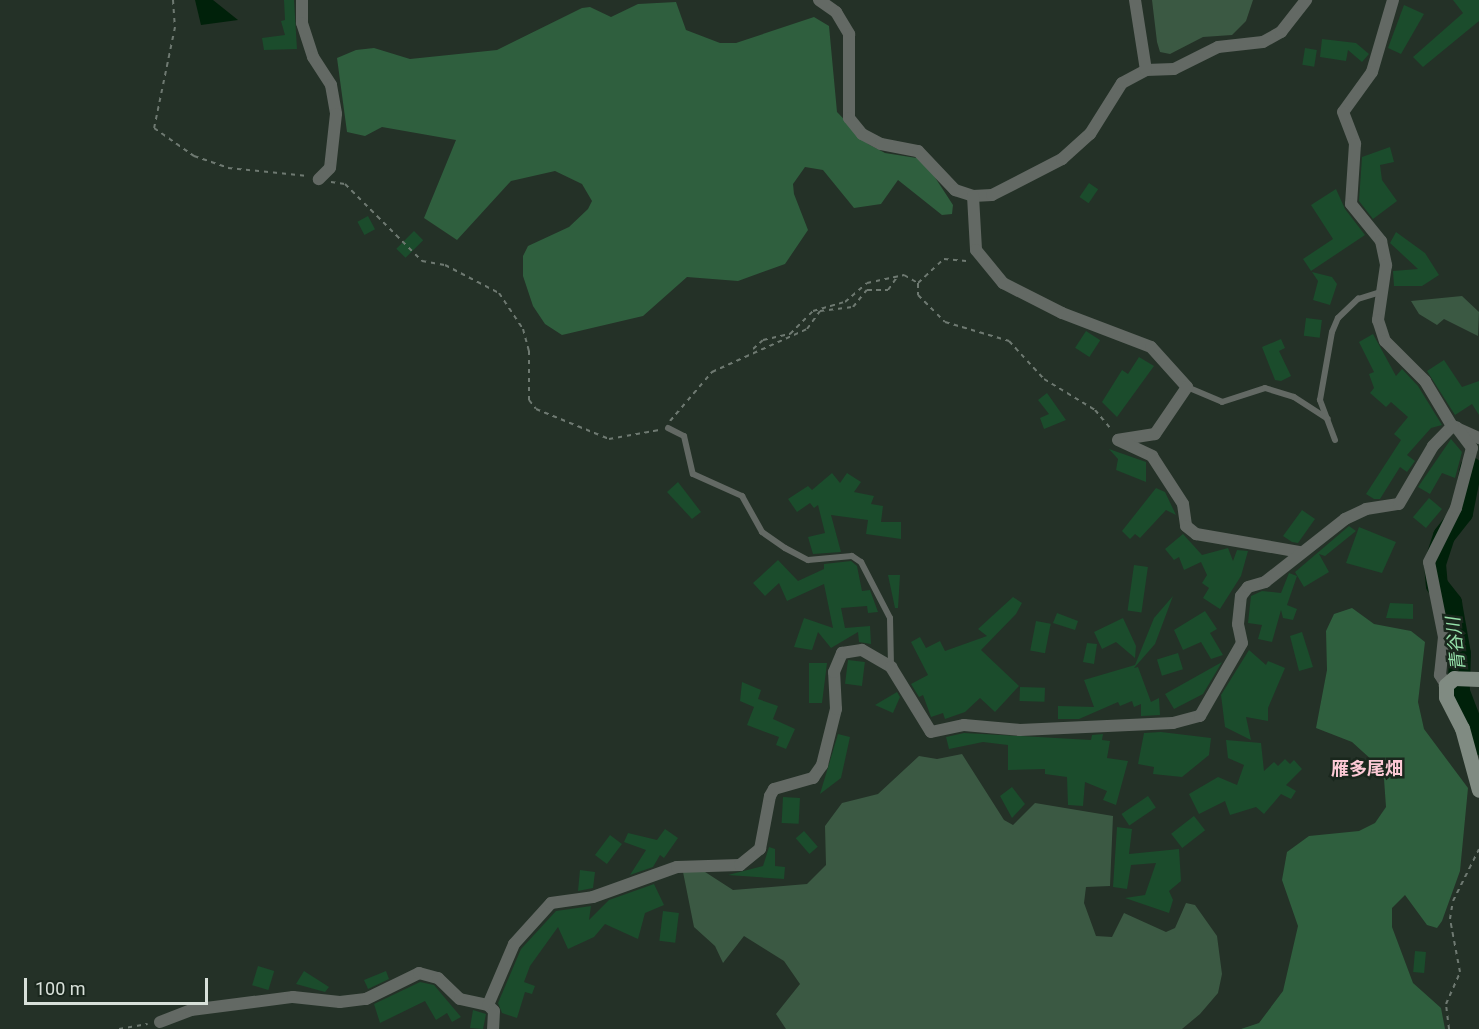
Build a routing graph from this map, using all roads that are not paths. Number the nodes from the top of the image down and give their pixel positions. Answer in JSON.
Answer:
{"nodes":[{"id":1,"x":302,"y":0,"type":"edge"},
{"id":2,"x":819,"y":0,"type":"edge"},
{"id":3,"x":1135,"y":0,"type":"edge"},
{"id":4,"x":1306,"y":0,"type":"edge"},
{"id":5,"x":1393,"y":0,"type":"edge"},
{"id":6,"x":1146,"y":70,"type":"junction"},
{"id":7,"x":319,"y":179,"type":"road end"},
{"id":8,"x":973,"y":196,"type":"junction"},
{"id":9,"x":1381,"y":292,"type":"junction"},
{"id":10,"x":1187,"y":387,"type":"junction"},
{"id":11,"x":1328,"y":419,"type":"junction"},
{"id":12,"x":1454,"y":427,"type":"junction"},
{"id":13,"x":668,"y":428,"type":"road end"},
{"id":14,"x":1479,"y":438,"type":"edge"},
{"id":15,"x":1335,"y":440,"type":"dead end"},
{"id":16,"x":1300,"y":552,"type":"junction"},
{"id":17,"x":891,"y":667,"type":"junction"},
{"id":18,"x":1462,"y":680,"type":"edge"},
{"id":19,"x":1479,"y":790,"type":"edge"},
{"id":20,"x":488,"y":1005,"type":"junction"},
{"id":21,"x":160,"y":1022,"type":"road end"},
{"id":22,"x":493,"y":1029,"type":"edge"}],
"edges":[{"from":1,"to":7,"type":"street"},
{"from":2,"to":8,"type":"street"},
{"from":3,"to":6,"type":"street"},
{"from":4,"to":6,"type":"street"},
{"from":5,"to":9,"type":"street"},
{"from":6,"to":8,"type":"street"},
{"from":8,"to":10,"type":"street"},
{"from":9,"to":11,"type":"lane"},
{"from":9,"to":12,"type":"street"},
{"from":10,"to":11,"type":"lane"},
{"from":10,"to":16,"type":"street"},
{"from":11,"to":15,"type":"lane"},
{"from":12,"to":14,"type":"street"},
{"from":12,"to":16,"type":"street"},
{"from":12,"to":18,"type":"street"},
{"from":13,"to":17,"type":"lane"},
{"from":16,"to":17,"type":"street"},
{"from":17,"to":20,"type":"street"},
{"from":18,"to":19,"type":"main road"},
{"from":20,"to":21,"type":"street"},
{"from":20,"to":22,"type":"street"}]}
